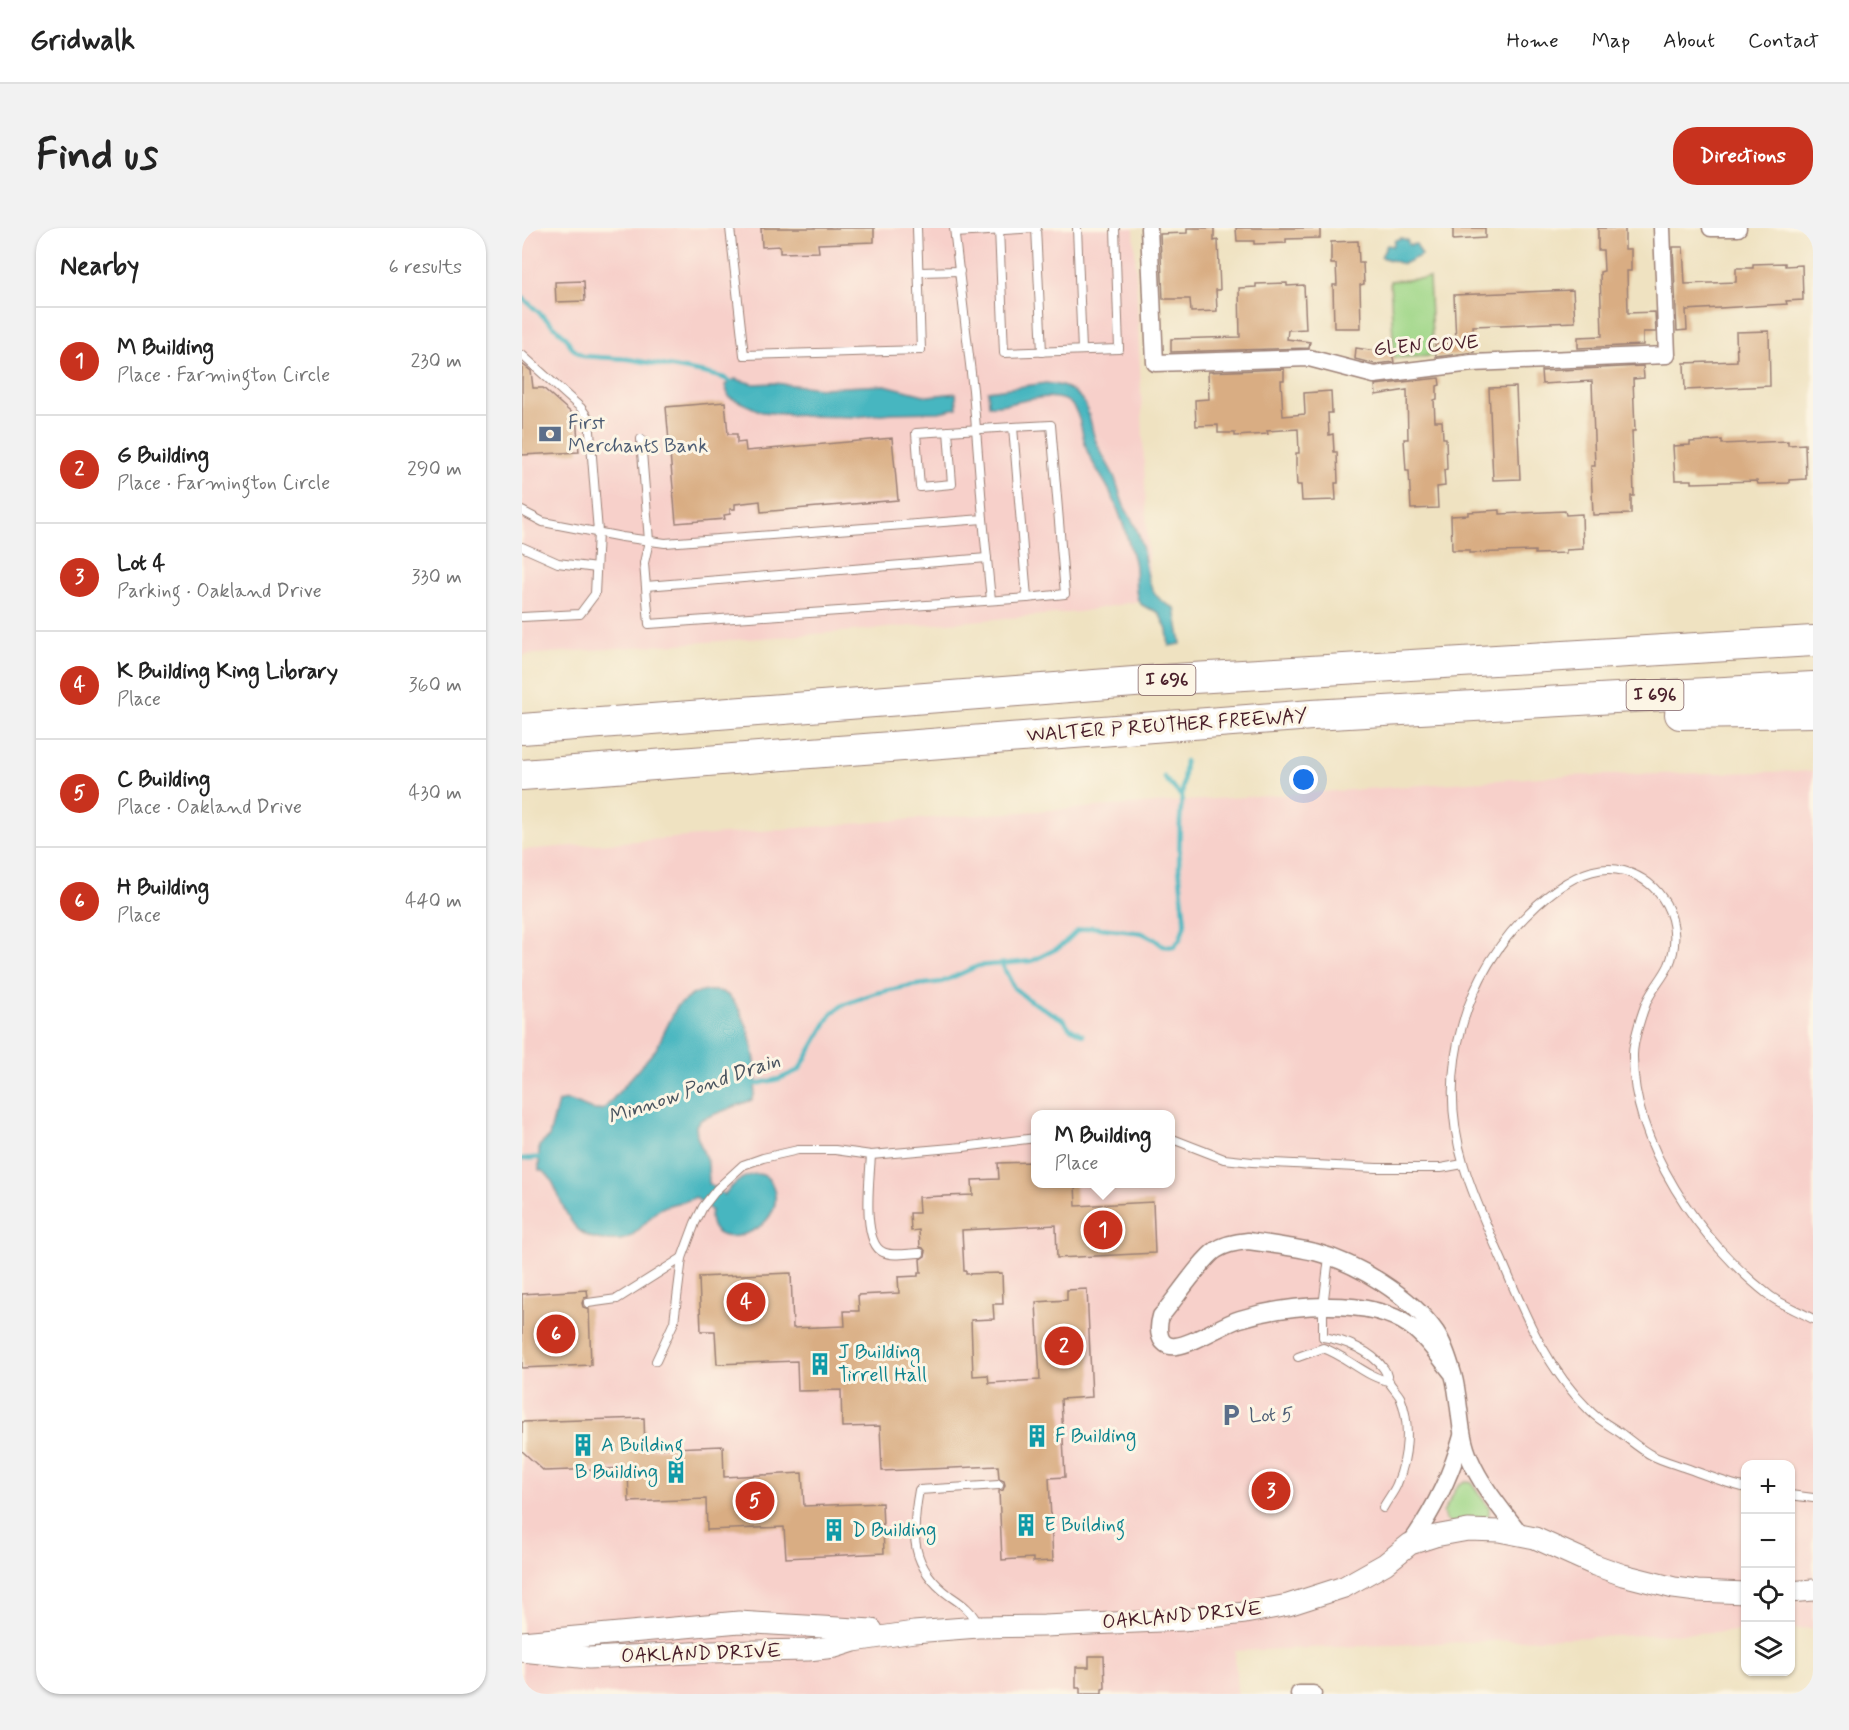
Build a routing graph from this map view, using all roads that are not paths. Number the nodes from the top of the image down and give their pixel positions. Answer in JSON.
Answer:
{"nodes":[{"id":1,"x":730,"y":228,"type":"edge"},
{"id":2,"x":917,"y":228,"type":"edge"},
{"id":3,"x":1036,"y":228,"type":"edge"},
{"id":4,"x":1077,"y":228,"type":"edge"},
{"id":5,"x":1115,"y":228,"type":"edge"},
{"id":6,"x":1149,"y":228,"type":"edge"},
{"id":7,"x":1662,"y":228,"type":"edge"},
{"id":8,"x":1711,"y":228,"type":"edge"},
{"id":9,"x":1738,"y":228,"type":"edge"},
{"id":10,"x":999,"y":229,"type":"edge"},
{"id":11,"x":955,"y":230,"type":"edge"},
{"id":12,"x":960,"y":271,"type":"junction"},
{"id":13,"x":919,"y":272,"type":"junction"},
{"id":14,"x":1083,"y":350,"type":"junction"},
{"id":15,"x":1042,"y":352,"type":"junction"},
{"id":16,"x":522,"y":355,"type":"edge"},
{"id":17,"x":1013,"y":427,"type":"junction"},
{"id":18,"x":976,"y":430,"type":"junction"},
{"id":19,"x":948,"y":431,"type":"junction"},
{"id":20,"x":641,"y":438,"type":"dead end"},
{"id":21,"x":522,"y":511,"type":"edge"},
{"id":22,"x":983,"y":519,"type":"junction"},
{"id":23,"x":598,"y":532,"type":"junction"},
{"id":24,"x":649,"y":541,"type":"junction"},
{"id":25,"x":522,"y":547,"type":"edge"},
{"id":26,"x":987,"y":558,"type":"junction"},
{"id":27,"x":596,"y":568,"type":"junction"},
{"id":28,"x":646,"y":586,"type":"junction"},
{"id":29,"x":1027,"y":598,"type":"junction"},
{"id":30,"x":991,"y":600,"type":"junction"},
{"id":31,"x":522,"y":617,"type":"edge"},
{"id":32,"x":1813,"y":623,"type":"edge"},
{"id":33,"x":1813,"y":641,"type":"edge"},
{"id":34,"x":1473,"y":660,"type":"junction"},
{"id":35,"x":1813,"y":687,"type":"edge"},
{"id":36,"x":1497,"y":704,"type":"junction"},
{"id":37,"x":1813,"y":712,"type":"edge"},
{"id":38,"x":522,"y":729,"type":"edge"},
{"id":39,"x":522,"y":775,"type":"edge"},
{"id":40,"x":1031,"y":1139,"type":"edge"},
{"id":41,"x":1175,"y":1140,"type":"edge"},
{"id":42,"x":871,"y":1155,"type":"junction"},
{"id":43,"x":1463,"y":1164,"type":"junction"},
{"id":44,"x":920,"y":1253,"type":"dead end"},
{"id":45,"x":1329,"y":1257,"type":"junction"},
{"id":46,"x":682,"y":1258,"type":"junction"},
{"id":47,"x":588,"y":1303,"type":"dead end"},
{"id":48,"x":1323,"y":1307,"type":"junction"},
{"id":49,"x":1813,"y":1319,"type":"edge"},
{"id":50,"x":1323,"y":1337,"type":"junction"},
{"id":51,"x":1323,"y":1348,"type":"junction"},
{"id":52,"x":1298,"y":1357,"type":"dead end"},
{"id":53,"x":656,"y":1361,"type":"dead end"},
{"id":54,"x":1453,"y":1374,"type":"junction"},
{"id":55,"x":1389,"y":1381,"type":"junction"},
{"id":56,"x":1463,"y":1433,"type":"junction"},
{"id":57,"x":999,"y":1485,"type":"dead end"},
{"id":58,"x":1741,"y":1487,"type":"edge"},
{"id":59,"x":1795,"y":1496,"type":"edge"},
{"id":60,"x":1813,"y":1498,"type":"edge"},
{"id":61,"x":1383,"y":1508,"type":"dead end"},
{"id":62,"x":1521,"y":1535,"type":"junction"},
{"id":63,"x":1410,"y":1544,"type":"junction"},
{"id":64,"x":1813,"y":1590,"type":"edge"},
{"id":65,"x":1795,"y":1592,"type":"edge"},
{"id":66,"x":1741,"y":1593,"type":"edge"},
{"id":67,"x":978,"y":1627,"type":"junction"},
{"id":68,"x":914,"y":1632,"type":"junction"},
{"id":69,"x":522,"y":1642,"type":"edge"},
{"id":70,"x":522,"y":1651,"type":"edge"},
{"id":71,"x":1299,"y":1694,"type":"edge"},
{"id":72,"x":1313,"y":1694,"type":"edge"}],
"edges":[{"from":1,"to":13,"type":"lane"},
{"from":2,"to":13,"type":"lane"},
{"from":3,"to":10,"type":"lane"},
{"from":3,"to":15,"type":"lane"},
{"from":4,"to":14,"type":"lane"},
{"from":5,"to":14,"type":"lane"},
{"from":6,"to":7,"type":"street","name":"GLEN COVE"},
{"from":8,"to":9,"type":"street"},
{"from":10,"to":11,"type":"lane"},
{"from":10,"to":15,"type":"lane"},
{"from":11,"to":12,"type":"lane"},
{"from":12,"to":13,"type":"lane"},
{"from":12,"to":18,"type":"lane"},
{"from":14,"to":15,"type":"lane"},
{"from":16,"to":23,"type":"lane"},
{"from":17,"to":18,"type":"lane"},
{"from":17,"to":29,"type":"lane"},
{"from":17,"to":29,"type":"lane"},
{"from":18,"to":19,"type":"lane"},
{"from":18,"to":22,"type":"lane"},
{"from":19,"to":19,"type":"lane"},
{"from":20,"to":24,"type":"lane"},
{"from":21,"to":23,"type":"lane"},
{"from":22,"to":24,"type":"lane"},
{"from":22,"to":26,"type":"lane"},
{"from":23,"to":24,"type":"lane"},
{"from":23,"to":27,"type":"lane"},
{"from":24,"to":28,"type":"lane"},
{"from":25,"to":27,"type":"lane"},
{"from":26,"to":28,"type":"lane"},
{"from":26,"to":30,"type":"lane"},
{"from":27,"to":31,"type":"lane"},
{"from":28,"to":30,"type":"lane"},
{"from":29,"to":30,"type":"lane"},
{"from":32,"to":34,"type":"highway"},
{"from":33,"to":34,"type":"highway","number":"I 696"},
{"from":34,"to":38,"type":"highway","number":"I 696"},
{"from":35,"to":36,"type":"highway","name":"WALTER P REUTHER FREEWAY","number":"I 696"},
{"from":36,"to":37,"type":"highway"},
{"from":36,"to":39,"type":"highway","name":"WALTER P REUTHER FREEWAY","number":"I 696"},
{"from":40,"to":42,"type":"lane"},
{"from":41,"to":43,"type":"lane"},
{"from":42,"to":44,"type":"lane"},
{"from":42,"to":46,"type":"lane"},
{"from":43,"to":49,"type":"lane"},
{"from":43,"to":58,"type":"lane"},
{"from":45,"to":48,"type":"lane"},
{"from":45,"to":48,"type":"street"},
{"from":45,"to":54,"type":"street"},
{"from":46,"to":47,"type":"lane"},
{"from":46,"to":53,"type":"lane"},
{"from":48,"to":50,"type":"lane"},
{"from":48,"to":54,"type":"street"},
{"from":50,"to":51,"type":"lane"},
{"from":50,"to":55,"type":"lane"},
{"from":51,"to":52,"type":"lane"},
{"from":51,"to":55,"type":"lane"},
{"from":54,"to":56,"type":"street"},
{"from":55,"to":61,"type":"lane"},
{"from":56,"to":62,"type":"street"},
{"from":56,"to":63,"type":"street"},
{"from":57,"to":67,"type":"lane"},
{"from":59,"to":60,"type":"lane"},
{"from":62,"to":63,"type":"street","name":"OAKLAND DRIVE"},
{"from":62,"to":66,"type":"street","name":"OAKLAND DRIVE"},
{"from":63,"to":67,"type":"street","name":"OAKLAND DRIVE"},
{"from":64,"to":65,"type":"street"},
{"from":67,"to":68,"type":"street","name":"OAKLAND DRIVE"},
{"from":68,"to":69,"type":"street","name":"OAKLAND DRIVE"},
{"from":68,"to":70,"type":"street","name":"OAKLAND DRIVE"},
{"from":71,"to":72,"type":"street"}]}
